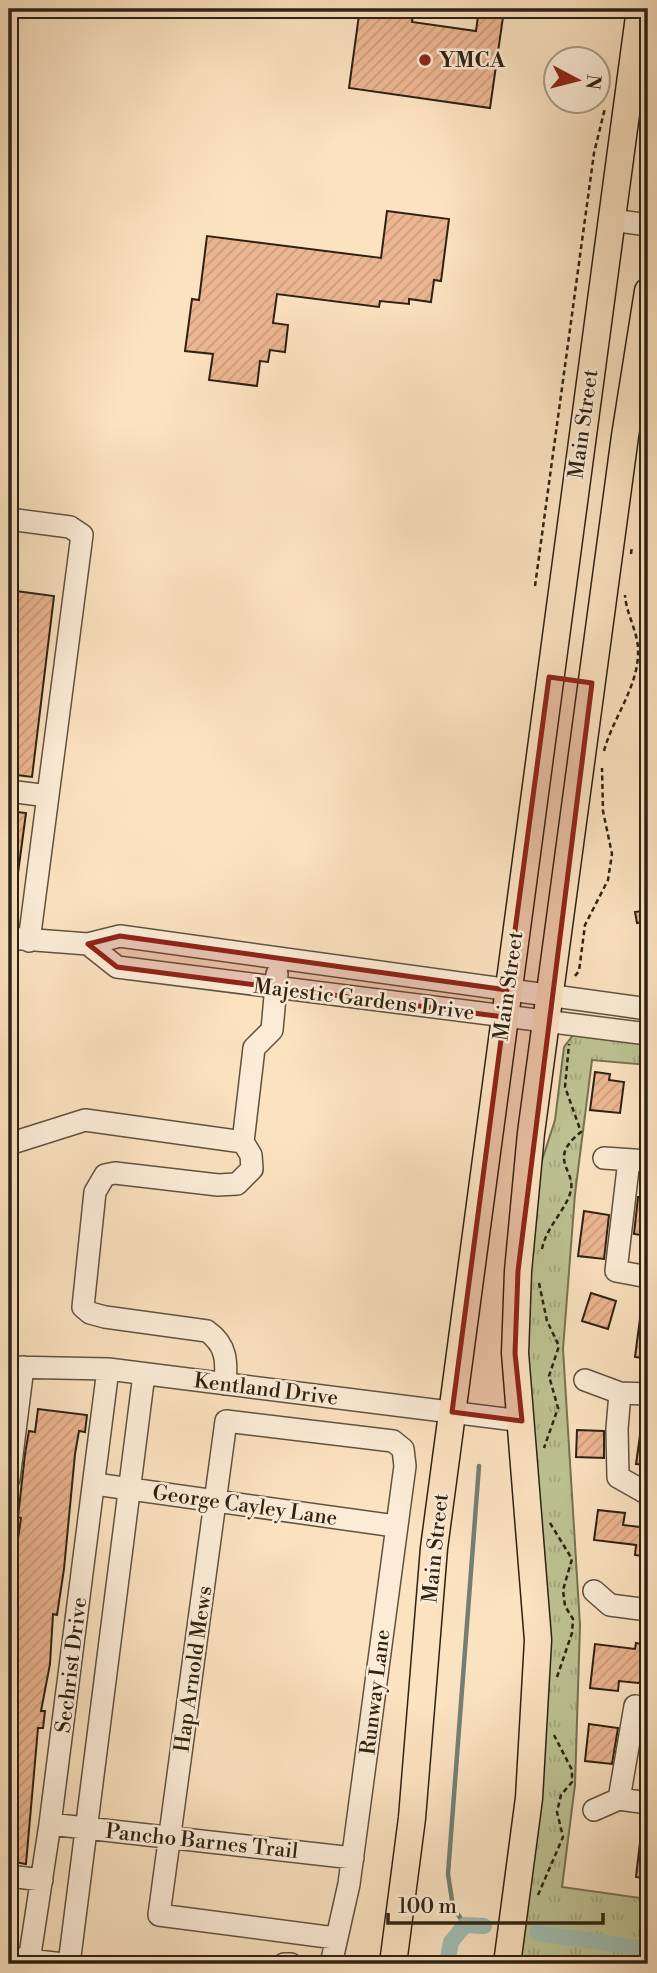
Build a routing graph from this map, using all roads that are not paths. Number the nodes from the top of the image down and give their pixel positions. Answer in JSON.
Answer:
{"nodes":[{"id":1,"x":640,"y":9,"type":"edge"},
{"id":2,"x":611,"y":220,"type":"junction"},
{"id":3,"x":648,"y":225,"type":"edge"},
{"id":4,"x":648,"y":291,"type":"edge"},
{"id":5,"x":9,"y":519,"type":"edge"},
{"id":6,"x":549,"y":677,"type":"junction"},
{"id":7,"x":592,"y":683,"type":"junction"},
{"id":8,"x":9,"y":791,"type":"edge"},
{"id":9,"x":48,"y":796,"type":"junction"},
{"id":10,"x":19,"y":940,"type":"edge"},
{"id":11,"x":88,"y":944,"type":"junction"},
{"id":12,"x":279,"y":958,"type":"junction"},
{"id":13,"x":275,"y":988,"type":"junction"},
{"id":14,"x":507,"y":990,"type":"junction"},
{"id":15,"x":548,"y":1008,"type":"junction"},
{"id":16,"x":648,"y":1009,"type":"edge"},
{"id":17,"x":504,"y":1017,"type":"junction"},
{"id":18,"x":648,"y":1034,"type":"edge"},
{"id":19,"x":243,"y":1142,"type":"junction"},
{"id":20,"x":9,"y":1144,"type":"edge"},
{"id":21,"x":604,"y":1158,"type":"dead end"},
{"id":22,"x":638,"y":1161,"type":"edge"},
{"id":23,"x":648,"y":1277,"type":"edge"},
{"id":24,"x":16,"y":1367,"type":"edge"},
{"id":25,"x":108,"y":1369,"type":"junction"},
{"id":26,"x":144,"y":1374,"type":"junction"},
{"id":27,"x":585,"y":1380,"type":"dead end"},
{"id":28,"x":225,"y":1384,"type":"junction"},
{"id":29,"x":620,"y":1393,"type":"junction"},
{"id":30,"x":648,"y":1394,"type":"edge"},
{"id":31,"x":452,"y":1412,"type":"junction"},
{"id":32,"x":522,"y":1421,"type":"junction"},
{"id":33,"x":9,"y":1479,"type":"edge"},
{"id":34,"x":95,"y":1484,"type":"junction"},
{"id":35,"x":130,"y":1489,"type":"junction"},
{"id":36,"x":648,"y":1494,"type":"edge"},
{"id":37,"x":215,"y":1501,"type":"junction"},
{"id":38,"x":395,"y":1526,"type":"junction"},
{"id":39,"x":594,"y":1591,"type":"dead end"},
{"id":40,"x":648,"y":1611,"type":"edge"},
{"id":41,"x":648,"y":1708,"type":"edge"},
{"id":42,"x":619,"y":1799,"type":"junction"},
{"id":43,"x":648,"y":1802,"type":"edge"},
{"id":44,"x":594,"y":1810,"type":"dead end"},
{"id":45,"x":50,"y":1824,"type":"junction"},
{"id":46,"x":86,"y":1828,"type":"junction"},
{"id":47,"x":169,"y":1836,"type":"junction"},
{"id":48,"x":353,"y":1858,"type":"junction"},
{"id":49,"x":9,"y":1876,"type":"edge"},
{"id":50,"x":42,"y":1880,"type":"junction"},
{"id":51,"x":335,"y":1938,"type":"junction"},
{"id":52,"x":19,"y":1959,"type":"edge"},
{"id":53,"x":67,"y":1964,"type":"edge"},
{"id":54,"x":284,"y":1964,"type":"edge"},
{"id":55,"x":291,"y":1964,"type":"edge"},
{"id":56,"x":331,"y":1964,"type":"edge"},
{"id":57,"x":393,"y":1964,"type":"edge"},
{"id":58,"x":507,"y":1964,"type":"edge"}],
"edges":[{"from":1,"to":2,"type":"main road","name":"Main Street"},
{"from":2,"to":3,"type":"street"},
{"from":2,"to":6,"type":"main road","name":"Main Street"},
{"from":4,"to":7,"type":"main road","name":"Main Street"},
{"from":5,"to":9,"type":"street"},
{"from":6,"to":7,"type":"main road"},
{"from":6,"to":14,"type":"main road","name":"Main Street"},
{"from":7,"to":15,"type":"main road","name":"Main Street"},
{"from":8,"to":9,"type":"street"},
{"from":9,"to":10,"type":"street"},
{"from":10,"to":11,"type":"street","name":"Majestic Gardens Drive"},
{"from":11,"to":12,"type":"street","name":"Majestic Gardens Drive"},
{"from":11,"to":13,"type":"street","name":"Majestic Gardens Drive"},
{"from":12,"to":13,"type":"street"},
{"from":12,"to":14,"type":"street","name":"Majestic Gardens Drive"},
{"from":13,"to":17,"type":"street","name":"Majestic Gardens Drive"},
{"from":13,"to":19,"type":"street"},
{"from":14,"to":15,"type":"street","name":"Majestic Gardens Drive"},
{"from":14,"to":17,"type":"main road","name":"Main Street"},
{"from":15,"to":16,"type":"street","name":"Majestic Gardens Drive"},
{"from":15,"to":17,"type":"street","name":"Majestic Gardens Drive"},
{"from":15,"to":18,"type":"street","name":"Majestic Gardens Drive"},
{"from":15,"to":32,"type":"main road","name":"Main Street"},
{"from":17,"to":31,"type":"main road","name":"Main Street"},
{"from":19,"to":20,"type":"street"},
{"from":19,"to":28,"type":"street"},
{"from":21,"to":22,"type":"street"},
{"from":22,"to":23,"type":"street"},
{"from":24,"to":25,"type":"street","name":"Kentland Drive"},
{"from":24,"to":33,"type":"street"},
{"from":25,"to":26,"type":"street","name":"Kentland Drive"},
{"from":25,"to":34,"type":"street","name":"Sechrist Drive"},
{"from":26,"to":28,"type":"street","name":"Kentland Drive"},
{"from":26,"to":35,"type":"street","name":"Sechrist Drive"},
{"from":27,"to":29,"type":"street"},
{"from":28,"to":31,"type":"street","name":"Kentland Drive"},
{"from":29,"to":30,"type":"street"},
{"from":29,"to":36,"type":"street"},
{"from":31,"to":32,"type":"street","name":"Kentland Drive"},
{"from":31,"to":57,"type":"main road","name":"Main Street"},
{"from":32,"to":58,"type":"main road","name":"Main Street"},
{"from":34,"to":35,"type":"street","name":"George Cayley Lane"},
{"from":34,"to":45,"type":"street","name":"Sechrist Drive"},
{"from":35,"to":37,"type":"street","name":"George Cayley Lane"},
{"from":35,"to":46,"type":"street","name":"Sechrist Drive"},
{"from":37,"to":38,"type":"street","name":"George Cayley Lane"},
{"from":37,"to":38,"type":"street","name":"Hap Arnold Mews"},
{"from":37,"to":47,"type":"street","name":"Hap Arnold Mews"},
{"from":38,"to":48,"type":"street","name":"Runway Lane"},
{"from":39,"to":40,"type":"street"},
{"from":41,"to":42,"type":"street"},
{"from":42,"to":43,"type":"street"},
{"from":42,"to":44,"type":"street"},
{"from":45,"to":46,"type":"street","name":"Pancho Barnes Trail"},
{"from":45,"to":50,"type":"street","name":"Sechrist Drive"},
{"from":46,"to":47,"type":"street","name":"Pancho Barnes Trail"},
{"from":46,"to":53,"type":"street","name":"Sechrist Drive"},
{"from":47,"to":48,"type":"street","name":"Pancho Barnes Trail"},
{"from":47,"to":51,"type":"street","name":"Hap Arnold Mews"},
{"from":48,"to":51,"type":"street","name":"Runway Lane"},
{"from":49,"to":50,"type":"street"},
{"from":50,"to":52,"type":"street","name":"Sechrist Drive"},
{"from":51,"to":56,"type":"street","name":"Runway Lane"},
{"from":52,"to":53,"type":"street"},
{"from":54,"to":55,"type":"street"}]}
